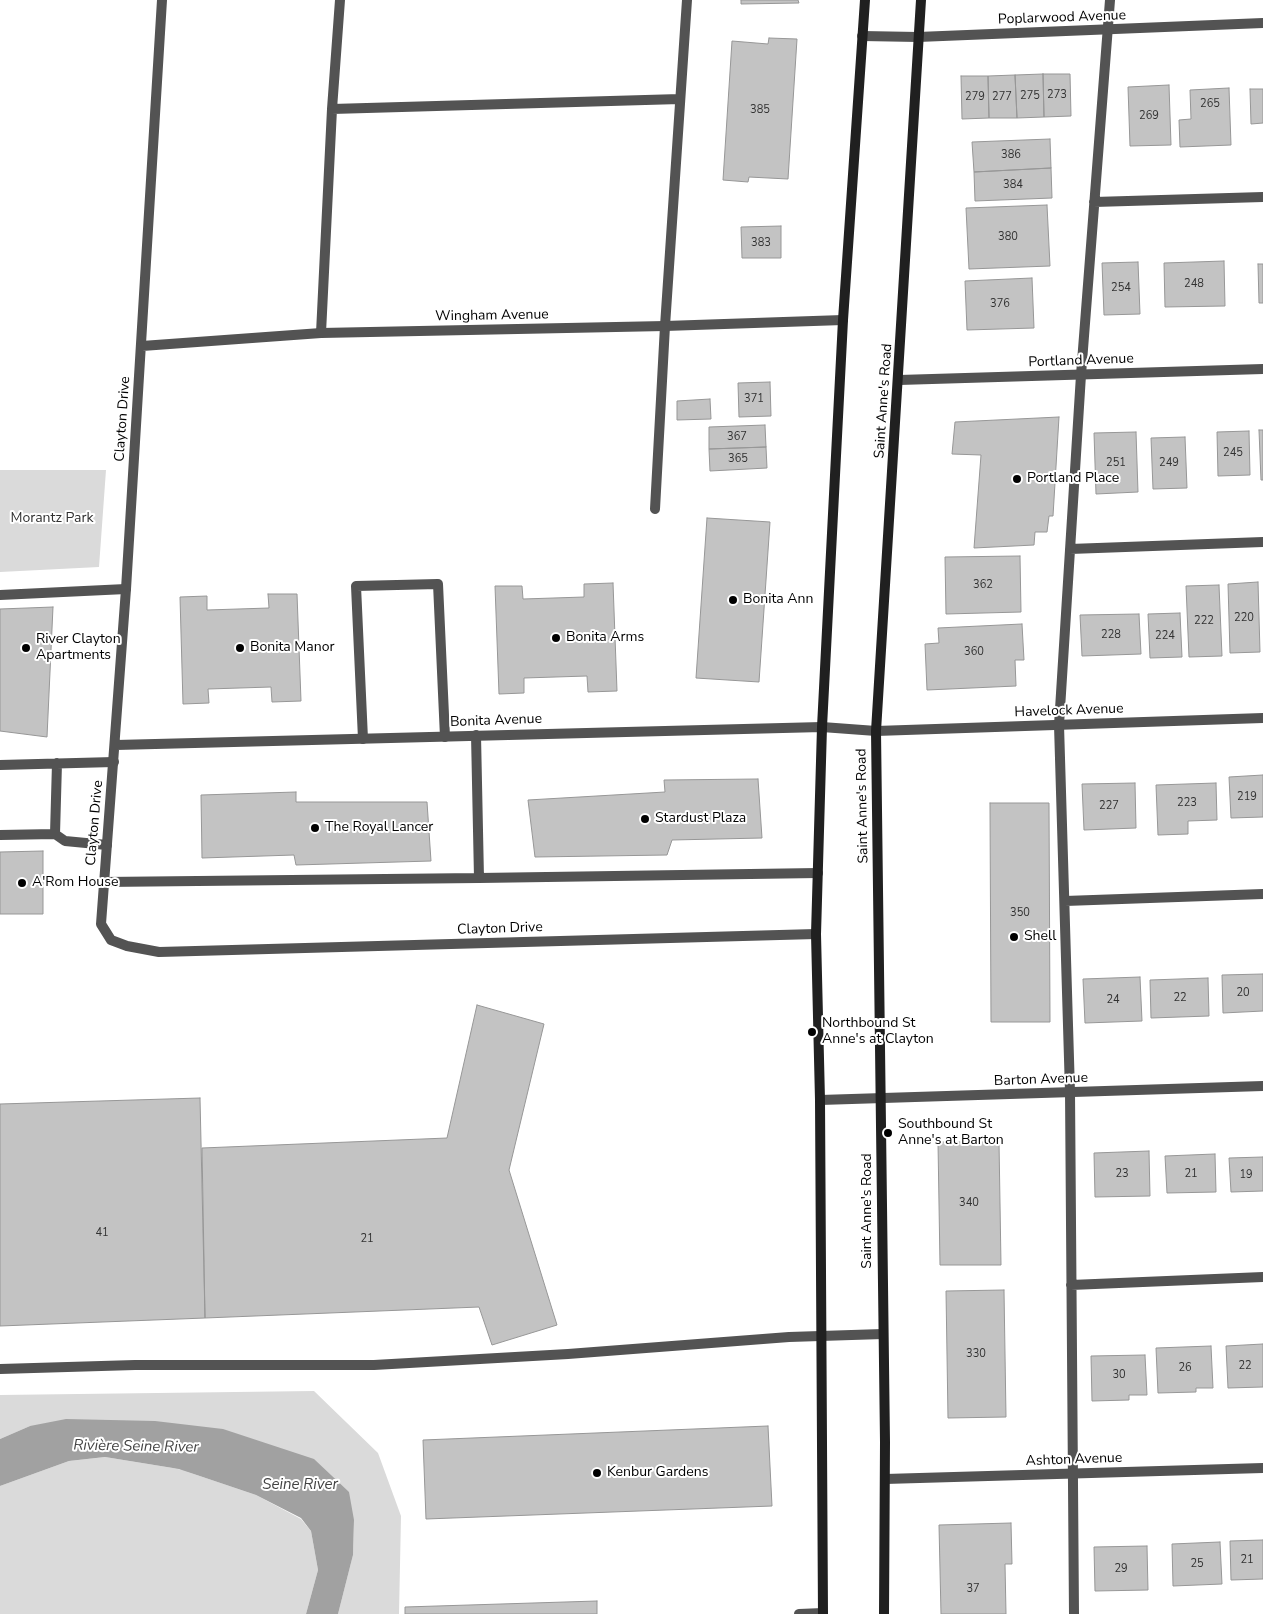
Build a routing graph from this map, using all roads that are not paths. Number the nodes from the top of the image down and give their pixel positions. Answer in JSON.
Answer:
{"nodes":[{"id":1,"x":162,"y":0,"type":"edge"},
{"id":2,"x":340,"y":0,"type":"edge"},
{"id":3,"x":687,"y":0,"type":"edge"},
{"id":4,"x":865,"y":0,"type":"edge"},
{"id":5,"x":921,"y":0,"type":"edge"},
{"id":6,"x":1110,"y":0,"type":"edge"},
{"id":7,"x":1263,"y":23,"type":"edge"},
{"id":8,"x":1107,"y":30,"type":"junction"},
{"id":9,"x":862,"y":36,"type":"junction"},
{"id":10,"x":918,"y":38,"type":"junction"},
{"id":11,"x":680,"y":99,"type":"junction"},
{"id":12,"x":332,"y":109,"type":"junction"},
{"id":13,"x":1263,"y":197,"type":"edge"},
{"id":14,"x":1094,"y":202,"type":"junction"},
{"id":15,"x":843,"y":320,"type":"junction"},
{"id":16,"x":665,"y":326,"type":"junction"},
{"id":17,"x":321,"y":333,"type":"junction"},
{"id":18,"x":142,"y":346,"type":"junction"},
{"id":19,"x":1263,"y":369,"type":"edge"},
{"id":20,"x":1081,"y":375,"type":"junction"},
{"id":21,"x":899,"y":380,"type":"junction"},
{"id":22,"x":655,"y":509,"type":"dead end"},
{"id":23,"x":1263,"y":542,"type":"edge"},
{"id":24,"x":1070,"y":549,"type":"junction"},
{"id":25,"x":126,"y":589,"type":"junction"},
{"id":26,"x":0,"y":596,"type":"edge"},
{"id":27,"x":1263,"y":718,"type":"edge"},
{"id":28,"x":1060,"y":725,"type":"junction"},
{"id":29,"x":822,"y":727,"type":"junction"},
{"id":30,"x":876,"y":731,"type":"junction"},
{"id":31,"x":476,"y":736,"type":"junction"},
{"id":32,"x":444,"y":737,"type":"junction"},
{"id":33,"x":363,"y":739,"type":"junction"},
{"id":34,"x":116,"y":745,"type":"junction"},
{"id":35,"x":114,"y":762,"type":"junction"},
{"id":36,"x":57,"y":763,"type":"junction"},
{"id":37,"x":0,"y":765,"type":"edge"},
{"id":38,"x":54,"y":834,"type":"junction"},
{"id":39,"x":0,"y":835,"type":"edge"},
{"id":40,"x":108,"y":845,"type":"junction"},
{"id":41,"x":818,"y":873,"type":"junction"},
{"id":42,"x":479,"y":878,"type":"junction"},
{"id":43,"x":104,"y":882,"type":"junction"},
{"id":44,"x":1263,"y":894,"type":"edge"},
{"id":45,"x":1065,"y":901,"type":"junction"},
{"id":46,"x":816,"y":934,"type":"junction"},
{"id":47,"x":1263,"y":1086,"type":"edge"},
{"id":48,"x":1070,"y":1092,"type":"junction"},
{"id":49,"x":880,"y":1099,"type":"junction"},
{"id":50,"x":820,"y":1100,"type":"junction"},
{"id":51,"x":1263,"y":1277,"type":"edge"},
{"id":52,"x":1071,"y":1285,"type":"junction"},
{"id":53,"x":883,"y":1334,"type":"junction"},
{"id":54,"x":821,"y":1335,"type":"junction"},
{"id":55,"x":0,"y":1369,"type":"edge"},
{"id":56,"x":1263,"y":1468,"type":"edge"},
{"id":57,"x":1072,"y":1474,"type":"junction"},
{"id":58,"x":885,"y":1479,"type":"junction"},
{"id":59,"x":823,"y":1613,"type":"edge"},
{"id":60,"x":799,"y":1614,"type":"edge"},
{"id":61,"x":884,"y":1614,"type":"edge"},
{"id":62,"x":1074,"y":1614,"type":"edge"}],
"edges":[{"from":1,"to":18,"type":"street","name":"Clayton Drive"},
{"from":2,"to":12,"type":"street"},
{"from":3,"to":11,"type":"street"},
{"from":4,"to":9,"type":"main road"},
{"from":5,"to":10,"type":"main road","name":"Saint Anne's Road"},
{"from":6,"to":8,"type":"street"},
{"from":7,"to":8,"type":"street","name":"Poplarwood Avenue"},
{"from":8,"to":10,"type":"street","name":"Poplarwood Avenue"},
{"from":8,"to":14,"type":"street"},
{"from":9,"to":10,"type":"street","name":"Poplarwood Avenue"},
{"from":9,"to":15,"type":"main road"},
{"from":10,"to":21,"type":"main road","name":"Saint Anne's Road"},
{"from":11,"to":12,"type":"street"},
{"from":11,"to":16,"type":"street"},
{"from":12,"to":17,"type":"street"},
{"from":13,"to":14,"type":"street"},
{"from":14,"to":20,"type":"street"},
{"from":15,"to":16,"type":"street","name":"Wingham Avenue"},
{"from":15,"to":29,"type":"main road"},
{"from":16,"to":17,"type":"street","name":"Wingham Avenue"},
{"from":16,"to":22,"type":"street"},
{"from":17,"to":18,"type":"street","name":"Wingham Avenue"},
{"from":18,"to":25,"type":"street","name":"Clayton Drive"},
{"from":19,"to":20,"type":"street","name":"Portland Avenue"},
{"from":20,"to":21,"type":"street","name":"Portland Avenue"},
{"from":20,"to":24,"type":"street"},
{"from":21,"to":30,"type":"main road","name":"Saint Anne's Road"},
{"from":23,"to":24,"type":"street"},
{"from":24,"to":28,"type":"street"},
{"from":25,"to":26,"type":"street"},
{"from":25,"to":34,"type":"street","name":"Clayton Drive"},
{"from":27,"to":28,"type":"street","name":"Havelock Avenue"},
{"from":28,"to":30,"type":"street","name":"Havelock Avenue"},
{"from":28,"to":45,"type":"street"},
{"from":29,"to":30,"type":"street","name":"Bonita Avenue"},
{"from":29,"to":31,"type":"street","name":"Bonita Avenue"},
{"from":29,"to":41,"type":"main road"},
{"from":30,"to":49,"type":"main road","name":"Saint Anne's Road"},
{"from":31,"to":32,"type":"street","name":"Bonita Avenue"},
{"from":31,"to":42,"type":"street"},
{"from":32,"to":33,"type":"street","name":"Bonita Avenue"},
{"from":32,"to":33,"type":"street"},
{"from":33,"to":34,"type":"street","name":"Bonita Avenue"},
{"from":34,"to":35,"type":"street","name":"Clayton Drive"},
{"from":35,"to":36,"type":"street"},
{"from":35,"to":40,"type":"street","name":"Clayton Drive"},
{"from":36,"to":37,"type":"street"},
{"from":36,"to":38,"type":"street"},
{"from":38,"to":39,"type":"street"},
{"from":38,"to":40,"type":"street"},
{"from":40,"to":43,"type":"street","name":"Clayton Drive"},
{"from":41,"to":42,"type":"street"},
{"from":41,"to":46,"type":"main road"},
{"from":42,"to":43,"type":"street"},
{"from":43,"to":46,"type":"street","name":"Clayton Drive"},
{"from":44,"to":45,"type":"street"},
{"from":45,"to":48,"type":"street"},
{"from":46,"to":50,"type":"main road"},
{"from":47,"to":48,"type":"street","name":"Barton Avenue"},
{"from":48,"to":49,"type":"street","name":"Barton Avenue"},
{"from":48,"to":52,"type":"street"},
{"from":49,"to":50,"type":"street","name":"Barton Avenue"},
{"from":49,"to":53,"type":"main road","name":"Saint Anne's Road"},
{"from":50,"to":54,"type":"main road"},
{"from":51,"to":52,"type":"street"},
{"from":52,"to":57,"type":"street"},
{"from":53,"to":54,"type":"street"},
{"from":53,"to":58,"type":"main road","name":"Saint Anne's Road"},
{"from":54,"to":55,"type":"street"},
{"from":54,"to":59,"type":"main road"},
{"from":56,"to":57,"type":"street","name":"Ashton Avenue"},
{"from":57,"to":58,"type":"street","name":"Ashton Avenue"},
{"from":57,"to":62,"type":"street"},
{"from":58,"to":61,"type":"main road","name":"Saint Anne's Road"},
{"from":59,"to":60,"type":"street"}]}
